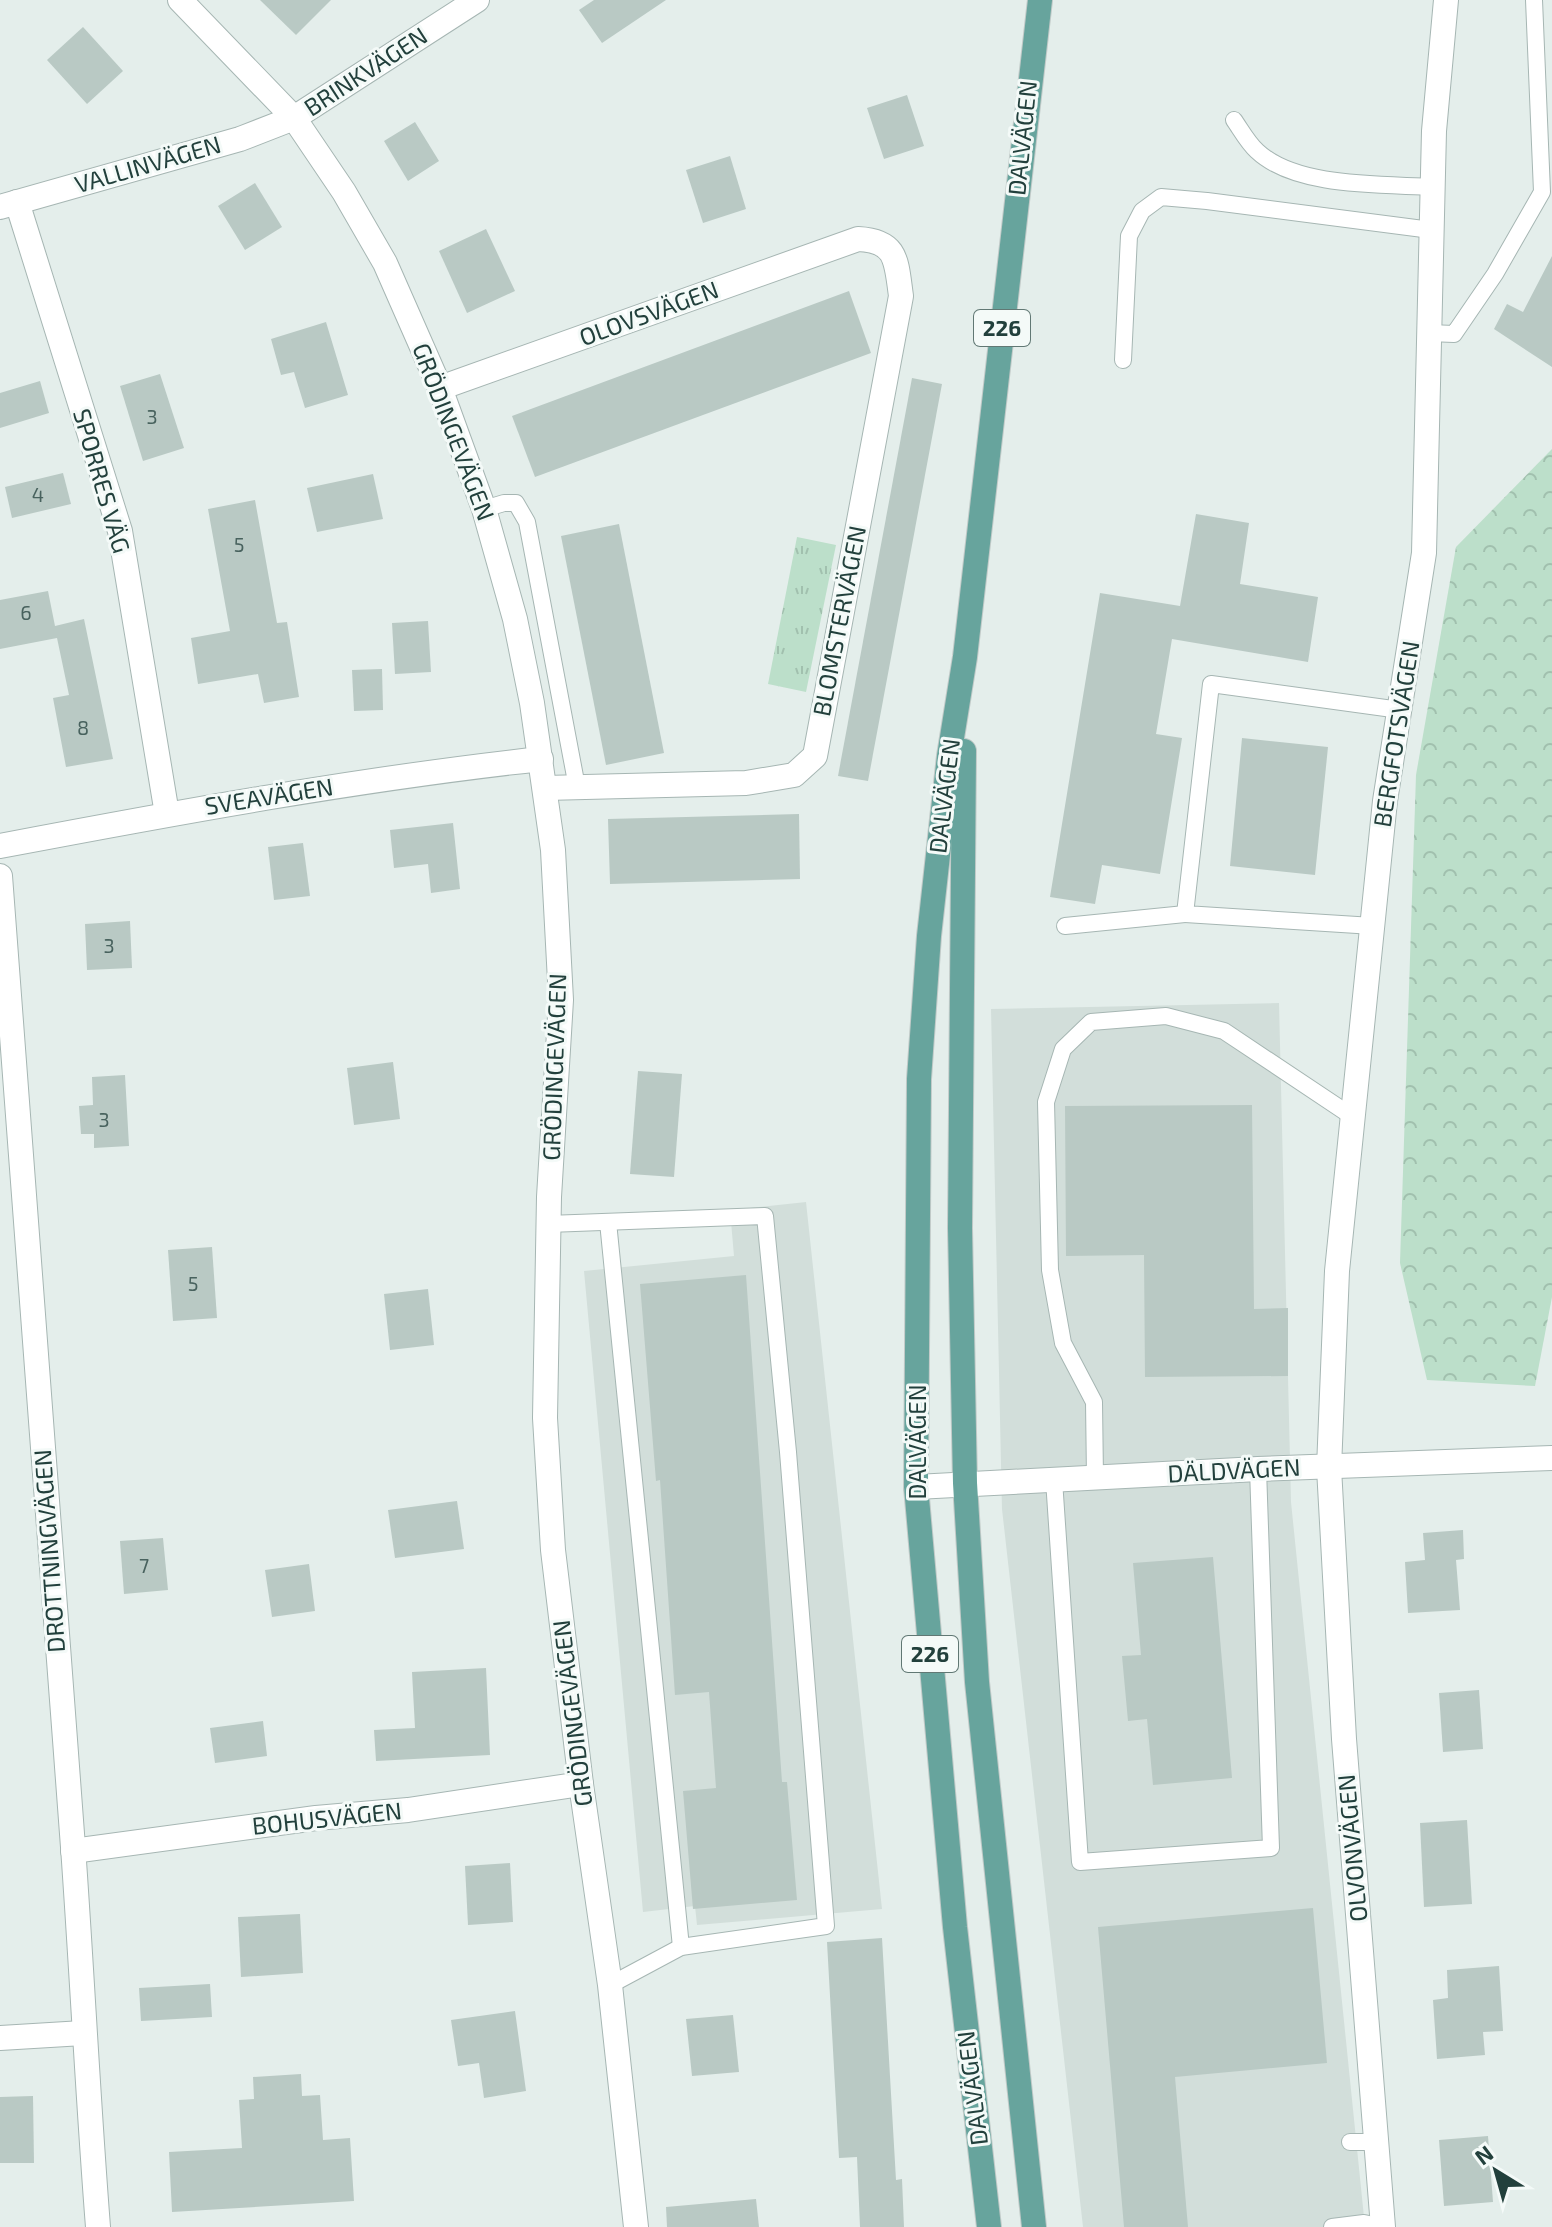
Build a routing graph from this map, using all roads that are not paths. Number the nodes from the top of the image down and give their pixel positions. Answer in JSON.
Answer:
{"nodes":[{"id":1,"x":180,"y":0,"type":"edge"},
{"id":2,"x":477,"y":0,"type":"edge"},
{"id":3,"x":1040,"y":0,"type":"edge"},
{"id":4,"x":1446,"y":0,"type":"edge"},
{"id":5,"x":1534,"y":0,"type":"edge"},
{"id":6,"x":294,"y":118,"type":"junction"},
{"id":7,"x":1234,"y":120,"type":"dead end"},
{"id":8,"x":1433,"y":187,"type":"junction"},
{"id":9,"x":8,"y":204,"type":"edge"},
{"id":10,"x":1431,"y":230,"type":"junction"},
{"id":11,"x":858,"y":239,"type":"joint"},
{"id":12,"x":1429,"y":333,"type":"junction"},
{"id":13,"x":1123,"y":360,"type":"dead end"},
{"id":14,"x":440,"y":388,"type":"junction"},
{"id":15,"x":484,"y":509,"type":"junction"},
{"id":16,"x":965,"y":657,"type":"junction"},
{"id":17,"x":1400,"y":710,"type":"junction"},
{"id":18,"x":541,"y":759,"type":"junction"},
{"id":19,"x":577,"y":787,"type":"junction"},
{"id":20,"x":545,"y":788,"type":"junction"},
{"id":21,"x":167,"y":814,"type":"junction"},
{"id":22,"x":0,"y":846,"type":"edge"},
{"id":23,"x":0,"y":876,"type":"edge"},
{"id":24,"x":1185,"y":914,"type":"junction"},
{"id":25,"x":1065,"y":926,"type":"dead end"},
{"id":26,"x":1373,"y":926,"type":"junction"},
{"id":27,"x":1353,"y":1117,"type":"junction"},
{"id":28,"x":608,"y":1222,"type":"junction"},
{"id":29,"x":548,"y":1224,"type":"junction"},
{"id":30,"x":1552,"y":1458,"type":"edge"},
{"id":31,"x":1329,"y":1468,"type":"junction"},
{"id":32,"x":1258,"y":1469,"type":"junction"},
{"id":33,"x":1095,"y":1478,"type":"junction"},
{"id":34,"x":1054,"y":1480,"type":"junction"},
{"id":35,"x":965,"y":1483,"type":"junction"},
{"id":36,"x":916,"y":1487,"type":"junction"},
{"id":37,"x":581,"y":1784,"type":"junction"},
{"id":38,"x":73,"y":1851,"type":"junction"},
{"id":39,"x":681,"y":1947,"type":"junction"},
{"id":40,"x":610,"y":1985,"type":"junction"},
{"id":41,"x":83,"y":2033,"type":"junction"},
{"id":42,"x":0,"y":2038,"type":"edge"},
{"id":43,"x":1350,"y":2142,"type":"dead end"},
{"id":44,"x":1377,"y":2142,"type":"junction"},
{"id":45,"x":98,"y":2227,"type":"edge"},
{"id":46,"x":636,"y":2227,"type":"edge"},
{"id":47,"x":989,"y":2227,"type":"edge"},
{"id":48,"x":1034,"y":2227,"type":"edge"},
{"id":49,"x":1332,"y":2227,"type":"edge"},
{"id":50,"x":1383,"y":2227,"type":"edge"}],
"edges":[{"from":1,"to":6,"type":"street","name":"GRÖDINGEVÄGEN"},
{"from":2,"to":6,"type":"street","name":"BRINKVÄGEN"},
{"from":3,"to":16,"type":"main road","name":"DALVÄGEN","number":"226"},
{"from":4,"to":8,"type":"street","name":"BERGFOTSVÄGEN"},
{"from":5,"to":12,"type":"lane"},
{"from":6,"to":9,"type":"street","name":"VALLINVÄGEN"},
{"from":6,"to":14,"type":"street","name":"GRÖDINGEVÄGEN"},
{"from":7,"to":8,"type":"lane"},
{"from":8,"to":10,"type":"street","name":"BERGFOTSVÄGEN"},
{"from":9,"to":21,"type":"street","name":"SPORRES VÄG"},
{"from":10,"to":12,"type":"street","name":"BERGFOTSVÄGEN"},
{"from":10,"to":13,"type":"lane"},
{"from":11,"to":14,"type":"street","name":"OLOVSVÄGEN"},
{"from":11,"to":19,"type":"street","name":"BLOMSTERVÄGEN"},
{"from":12,"to":17,"type":"street","name":"BERGFOTSVÄGEN"},
{"from":14,"to":15,"type":"street","name":"GRÖDINGEVÄGEN"},
{"from":15,"to":18,"type":"street","name":"GRÖDINGEVÄGEN"},
{"from":15,"to":19,"type":"lane"},
{"from":16,"to":35,"type":"main road","name":"DALVÄGEN"},
{"from":16,"to":36,"type":"main road","name":"DALVÄGEN","number":"226"},
{"from":17,"to":24,"type":"lane"},
{"from":17,"to":26,"type":"street","name":"BERGFOTSVÄGEN"},
{"from":18,"to":20,"type":"street","name":"GRÖDINGEVÄGEN"},
{"from":18,"to":21,"type":"street","name":"SVEAVÄGEN"},
{"from":19,"to":20,"type":"street","name":"BLOMSTERVÄGEN"},
{"from":20,"to":29,"type":"street","name":"GRÖDINGEVÄGEN"},
{"from":21,"to":22,"type":"street","name":"SVEAVÄGEN"},
{"from":23,"to":38,"type":"street","name":"DROTTNINGVÄGEN"},
{"from":24,"to":25,"type":"lane"},
{"from":24,"to":26,"type":"lane"},
{"from":26,"to":27,"type":"street","name":"BERGFOTSVÄGEN"},
{"from":27,"to":31,"type":"street","name":"BERGFOTSVÄGEN"},
{"from":27,"to":33,"type":"lane"},
{"from":28,"to":29,"type":"lane"},
{"from":28,"to":39,"type":"lane"},
{"from":28,"to":39,"type":"lane"},
{"from":29,"to":37,"type":"street","name":"GRÖDINGEVÄGEN"},
{"from":30,"to":31,"type":"street","name":"DÄLDVÄGEN"},
{"from":31,"to":32,"type":"street","name":"DÄLDVÄGEN"},
{"from":31,"to":44,"type":"street","name":"OLVONVÄGEN"},
{"from":32,"to":33,"type":"street","name":"DÄLDVÄGEN"},
{"from":32,"to":34,"type":"lane"},
{"from":33,"to":34,"type":"street","name":"DÄLDVÄGEN"},
{"from":34,"to":35,"type":"street","name":"DÄLDVÄGEN"},
{"from":35,"to":36,"type":"street","name":"DÄLDVÄGEN"},
{"from":35,"to":48,"type":"main road","name":"DALVÄGEN"},
{"from":36,"to":47,"type":"main road","name":"DALVÄGEN","number":"226"},
{"from":37,"to":38,"type":"street","name":"BOHUSVÄGEN"},
{"from":37,"to":40,"type":"street","name":"GRÖDINGEVÄGEN"},
{"from":38,"to":41,"type":"street","name":"DROTTNINGVÄGEN"},
{"from":39,"to":40,"type":"lane"},
{"from":40,"to":46,"type":"street","name":"GRÖDINGEVÄGEN"},
{"from":41,"to":42,"type":"street"},
{"from":41,"to":45,"type":"street","name":"DROTTNINGVÄGEN"},
{"from":43,"to":44,"type":"lane"},
{"from":44,"to":50,"type":"street","name":"OLVONVÄGEN"},
{"from":49,"to":50,"type":"lane"}]}
